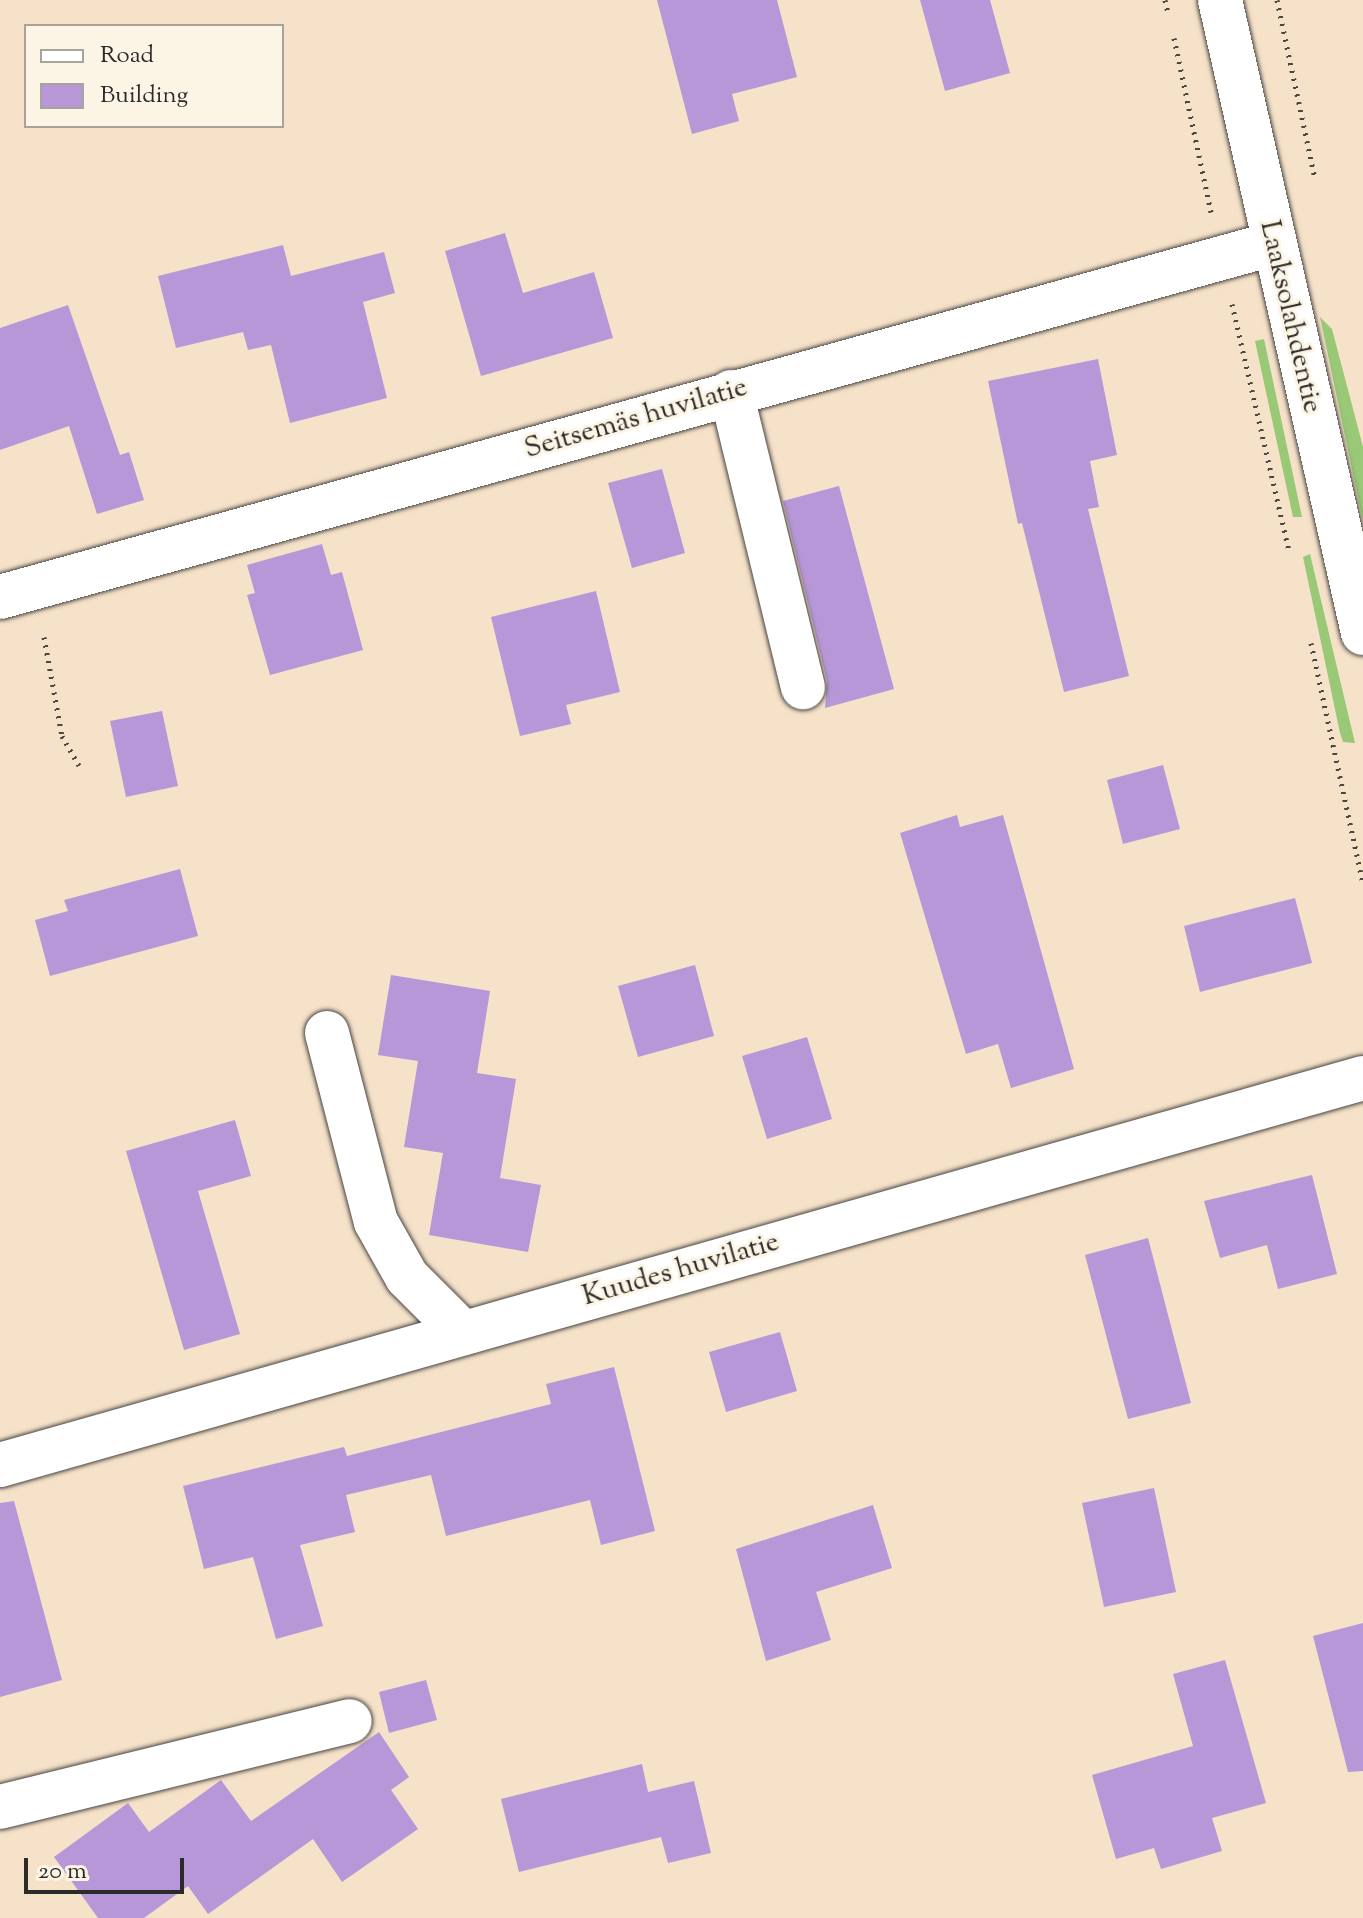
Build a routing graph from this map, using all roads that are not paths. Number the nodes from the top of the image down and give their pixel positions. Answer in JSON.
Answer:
{"nodes":[{"id":1,"x":1220,"y":0,"type":"edge"},
{"id":2,"x":1272,"y":244,"type":"junction"},
{"id":3,"x":731,"y":392,"type":"junction"},
{"id":4,"x":18,"y":592,"type":"edge"},
{"id":5,"x":1361,"y":617,"type":"edge"},
{"id":6,"x":803,"y":687,"type":"dead end"},
{"id":7,"x":327,"y":1033,"type":"dead end"},
{"id":8,"x":1363,"y":1078,"type":"edge"},
{"id":9,"x":461,"y":1331,"type":"junction"},
{"id":10,"x":0,"y":1465,"type":"edge"},
{"id":11,"x":350,"y":1721,"type":"dead end"},
{"id":12,"x":0,"y":1807,"type":"edge"}],
"edges":[{"from":1,"to":2,"type":"street","name":"Laaksolahdentie"},
{"from":2,"to":3,"type":"street","name":"Seitsemäs huvilatie"},
{"from":2,"to":5,"type":"street","name":"Laaksolahdentie"},
{"from":3,"to":4,"type":"street","name":"Seitsemäs huvilatie"},
{"from":3,"to":6,"type":"street"},
{"from":7,"to":9,"type":"street"},
{"from":8,"to":9,"type":"street","name":"Kuudes huvilatie"},
{"from":9,"to":10,"type":"street","name":"Kuudes huvilatie"},
{"from":11,"to":12,"type":"street"}]}
